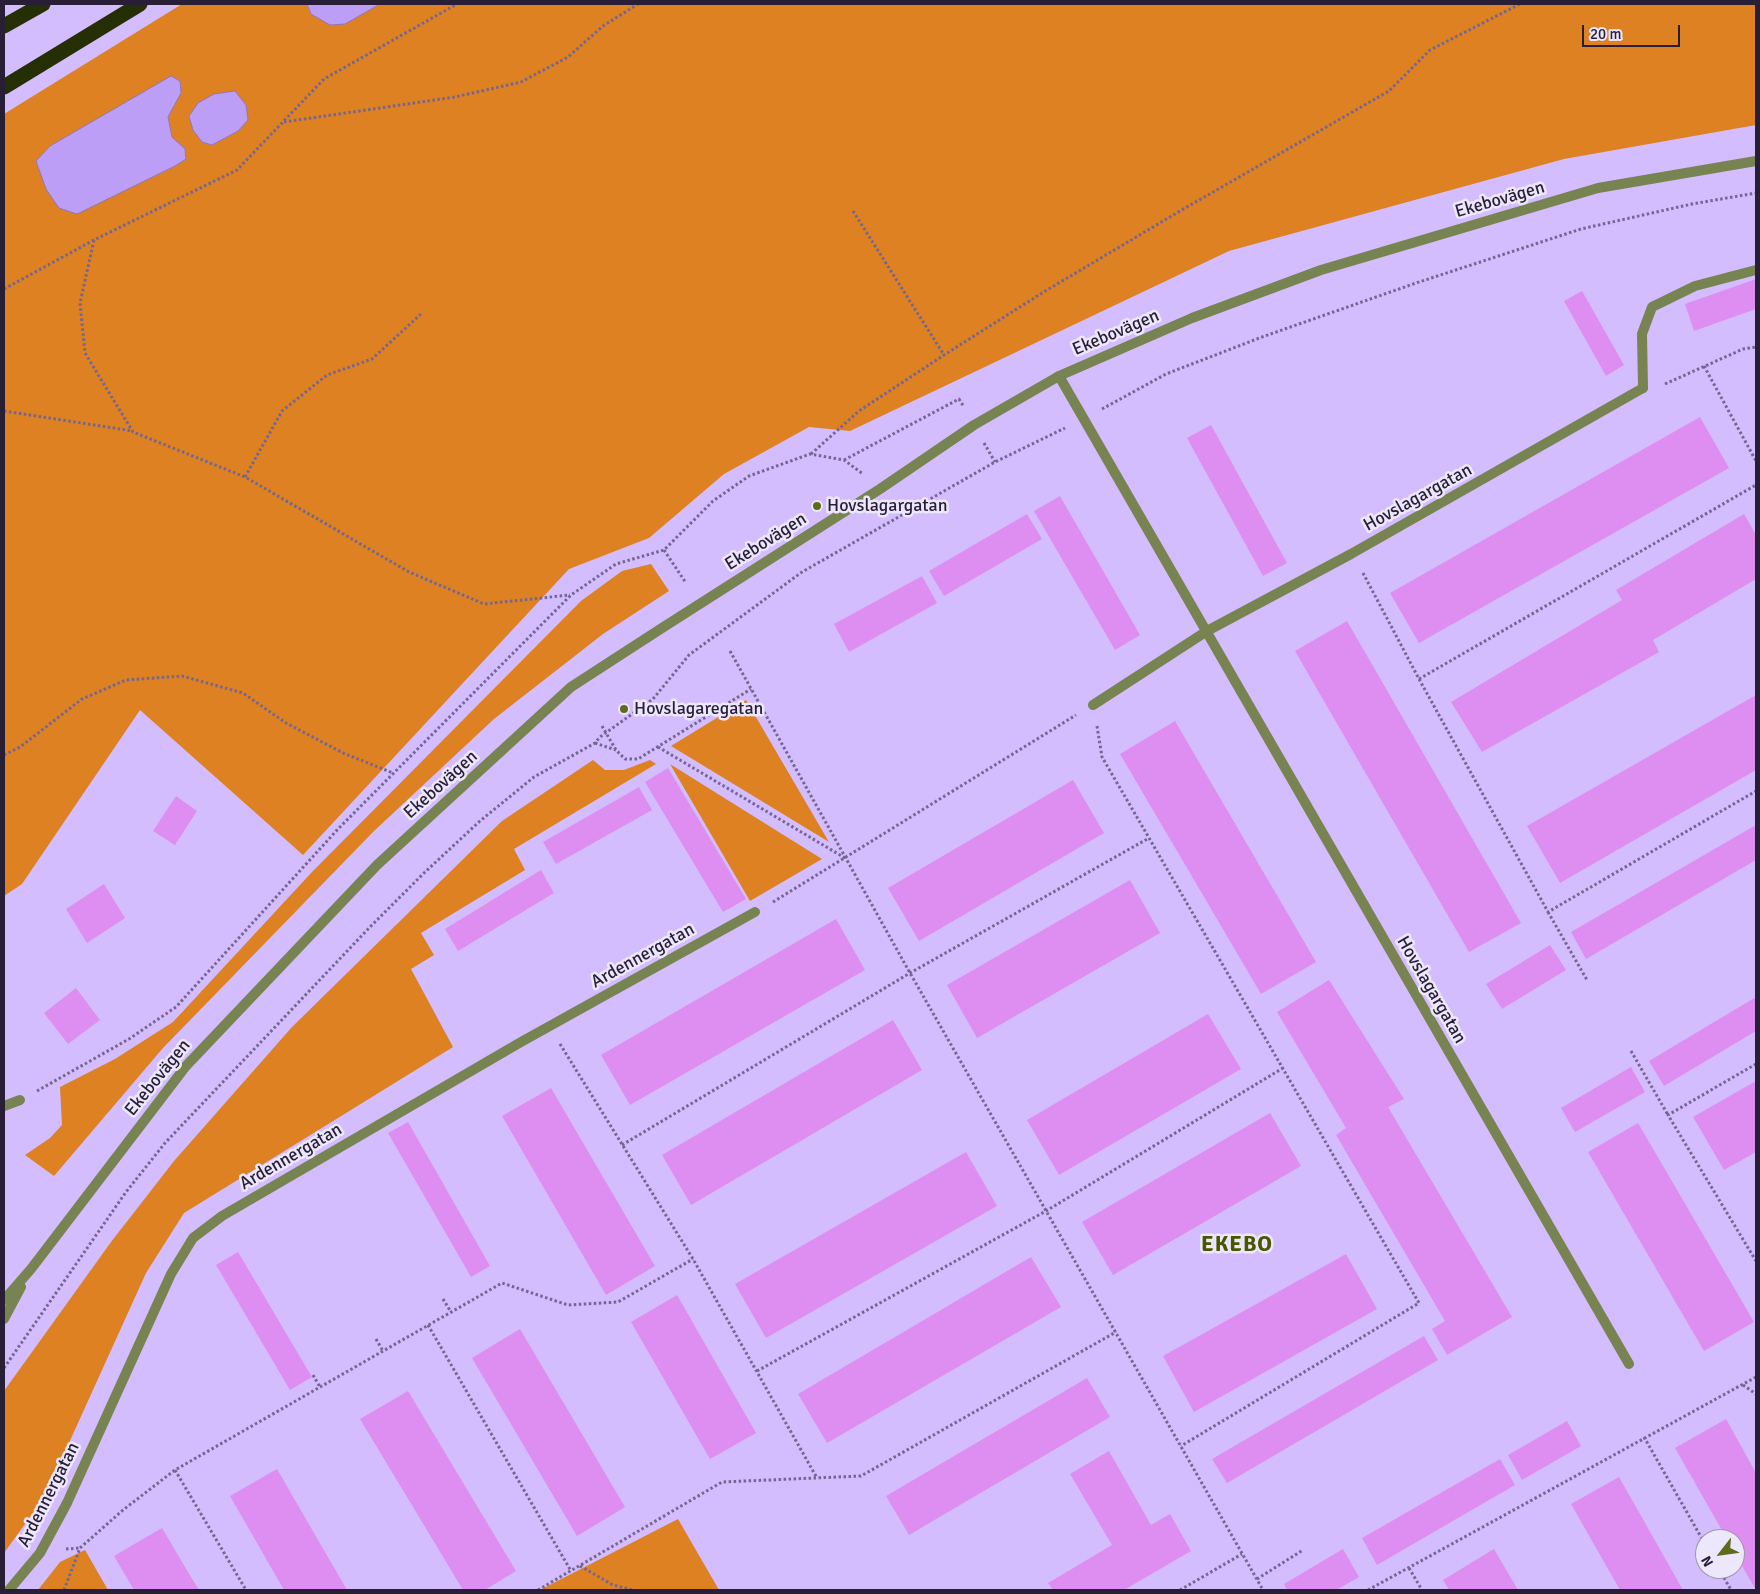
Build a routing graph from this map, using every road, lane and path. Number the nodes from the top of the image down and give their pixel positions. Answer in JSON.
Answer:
{"nodes":[{"id":1,"x":42,"y":4,"type":"edge"},
{"id":2,"x":140,"y":4,"type":"edge"},
{"id":3,"x":457,"y":4,"type":"edge"},
{"id":4,"x":638,"y":4,"type":"edge"},
{"id":5,"x":1520,"y":4,"type":"edge"},
{"id":6,"x":4,"y":26,"type":"edge"},
{"id":7,"x":4,"y":87,"type":"edge"},
{"id":8,"x":283,"y":122,"type":"junction"},
{"id":9,"x":1756,"y":161,"type":"edge"},
{"id":10,"x":1756,"y":193,"type":"edge"},
{"id":11,"x":853,"y":211,"type":"dead end"},
{"id":12,"x":94,"y":240,"type":"junction"},
{"id":13,"x":1756,"y":270,"type":"edge"},
{"id":14,"x":4,"y":289,"type":"edge"},
{"id":15,"x":422,"y":313,"type":"dead end"},
{"id":16,"x":1756,"y":347,"type":"edge"},
{"id":17,"x":944,"y":355,"type":"junction"},
{"id":18,"x":1704,"y":366,"type":"junction"},
{"id":19,"x":1059,"y":376,"type":"junction"},
{"id":20,"x":1643,"y":388,"type":"junction"},
{"id":21,"x":4,"y":411,"type":"edge"},
{"id":22,"x":1085,"y":418,"type":"junction"},
{"id":23,"x":133,"y":432,"type":"junction"},
{"id":24,"x":810,"y":454,"type":"junction"},
{"id":25,"x":1756,"y":461,"type":"edge"},
{"id":26,"x":865,"y":476,"type":"dead end"},
{"id":27,"x":245,"y":477,"type":"junction"},
{"id":28,"x":1756,"y":485,"type":"edge"},
{"id":29,"x":664,"y":550,"type":"junction"},
{"id":30,"x":1351,"y":554,"type":"junction"},
{"id":31,"x":686,"y":583,"type":"dead end"},
{"id":32,"x":571,"y":595,"type":"junction"},
{"id":33,"x":1206,"y":631,"type":"junction"},
{"id":34,"x":730,"y":650,"type":"dead end"},
{"id":35,"x":1419,"y":679,"type":"junction"},
{"id":36,"x":751,"y":689,"type":"junction"},
{"id":37,"x":1093,"y":705,"type":"junction"},
{"id":38,"x":602,"y":726,"type":"dead end"},
{"id":39,"x":606,"y":732,"type":"junction"},
{"id":40,"x":595,"y":744,"type":"junction"},
{"id":41,"x":658,"y":747,"type":"junction"},
{"id":42,"x":616,"y":750,"type":"junction"},
{"id":43,"x":4,"y":755,"type":"edge"},
{"id":44,"x":393,"y":773,"type":"junction"},
{"id":45,"x":1756,"y":791,"type":"edge"},
{"id":46,"x":1149,"y":838,"type":"junction"},
{"id":47,"x":845,"y":858,"type":"junction"},
{"id":48,"x":755,"y":912,"type":"joint"},
{"id":49,"x":1548,"y":912,"type":"junction"},
{"id":50,"x":910,"y":973,"type":"junction"},
{"id":51,"x":1587,"y":980,"type":"dead end"},
{"id":52,"x":549,"y":1027,"type":"junction"},
{"id":53,"x":1630,"y":1051,"type":"dead end"},
{"id":54,"x":1756,"y":1064,"type":"edge"},
{"id":55,"x":1283,"y":1068,"type":"junction"},
{"id":56,"x":20,"y":1100,"type":"joint"},
{"id":57,"x":4,"y":1106,"type":"edge"},
{"id":58,"x":1668,"y":1115,"type":"junction"},
{"id":59,"x":622,"y":1145,"type":"junction"},
{"id":60,"x":1046,"y":1211,"type":"junction"},
{"id":61,"x":693,"y":1259,"type":"junction"},
{"id":62,"x":1756,"y":1261,"type":"edge"},
{"id":63,"x":31,"y":1269,"type":"junction"},
{"id":64,"x":443,"y":1299,"type":"dead end"},
{"id":65,"x":4,"y":1300,"type":"edge"},
{"id":66,"x":451,"y":1312,"type":"junction"},
{"id":67,"x":4,"y":1319,"type":"edge"},
{"id":68,"x":428,"y":1325,"type":"junction"},
{"id":69,"x":1116,"y":1332,"type":"junction"},
{"id":70,"x":376,"y":1339,"type":"dead end"},
{"id":71,"x":383,"y":1351,"type":"junction"},
{"id":72,"x":1629,"y":1364,"type":"dead end"},
{"id":73,"x":4,"y":1368,"type":"edge"},
{"id":74,"x":757,"y":1371,"type":"junction"},
{"id":75,"x":314,"y":1375,"type":"dead end"},
{"id":76,"x":1756,"y":1377,"type":"edge"},
{"id":77,"x":1743,"y":1385,"type":"junction"},
{"id":78,"x":320,"y":1387,"type":"junction"},
{"id":79,"x":1756,"y":1394,"type":"edge"},
{"id":80,"x":1644,"y":1437,"type":"junction"},
{"id":81,"x":1181,"y":1446,"type":"junction"},
{"id":82,"x":175,"y":1470,"type":"junction"},
{"id":83,"x":817,"y":1478,"type":"junction"},
{"id":84,"x":1696,"y":1529,"type":"edge"},
{"id":85,"x":1303,"y":1550,"type":"dead end"},
{"id":86,"x":1242,"y":1554,"type":"junction"},
{"id":87,"x":580,"y":1566,"type":"junction"},
{"id":88,"x":1409,"y":1568,"type":"junction"},
{"id":89,"x":571,"y":1571,"type":"junction"},
{"id":90,"x":1725,"y":1579,"type":"edge"},
{"id":91,"x":1257,"y":1580,"type":"junction"},
{"id":92,"x":9,"y":1590,"type":"edge"},
{"id":93,"x":64,"y":1590,"type":"edge"},
{"id":94,"x":246,"y":1590,"type":"edge"},
{"id":95,"x":538,"y":1590,"type":"edge"},
{"id":96,"x":633,"y":1590,"type":"edge"},
{"id":97,"x":1180,"y":1590,"type":"edge"},
{"id":98,"x":1263,"y":1590,"type":"edge"},
{"id":99,"x":1368,"y":1590,"type":"edge"},
{"id":100,"x":1422,"y":1590,"type":"edge"},
{"id":101,"x":1731,"y":1590,"type":"edge"}],
"edges":[{"from":1,"to":6,"type":"highway"},
{"from":2,"to":7,"type":"highway"},
{"from":3,"to":8,"type":"path"},
{"from":4,"to":8,"type":"path"},
{"from":5,"to":17,"type":"path"},
{"from":8,"to":12,"type":"path"},
{"from":9,"to":19,"type":"street","name":"Ekebovägen"},
{"from":10,"to":22,"type":"path"},
{"from":11,"to":17,"type":"path"},
{"from":12,"to":14,"type":"path"},
{"from":12,"to":23,"type":"path"},
{"from":13,"to":20,"type":"street"},
{"from":15,"to":27,"type":"path"},
{"from":16,"to":18,"type":"path"},
{"from":17,"to":24,"type":"path"},
{"from":18,"to":20,"type":"path"},
{"from":18,"to":25,"type":"path"},
{"from":19,"to":22,"type":"street","name":"Hovslagargatan"},
{"from":19,"to":63,"type":"street","name":"Ekebovägen"},
{"from":20,"to":30,"type":"street","name":"Hovslagargatan"},
{"from":21,"to":23,"type":"path"},
{"from":22,"to":33,"type":"street","name":"Hovslagargatan"},
{"from":22,"to":39,"type":"path"},
{"from":23,"to":27,"type":"path"},
{"from":24,"to":26,"type":"path"},
{"from":24,"to":29,"type":"path"},
{"from":27,"to":32,"type":"path"},
{"from":28,"to":35,"type":"path"},
{"from":29,"to":31,"type":"path"},
{"from":29,"to":32,"type":"path"},
{"from":30,"to":33,"type":"street","name":"Hovslagargatan"},
{"from":30,"to":35,"type":"path"},
{"from":32,"to":44,"type":"path"},
{"from":33,"to":37,"type":"street","name":"Hovslagargatan"},
{"from":33,"to":72,"type":"street","name":"Hovslagargatan"},
{"from":34,"to":36,"type":"path"},
{"from":35,"to":49,"type":"path"},
{"from":36,"to":41,"type":"path"},
{"from":36,"to":47,"type":"path"},
{"from":37,"to":46,"type":"path"},
{"from":37,"to":47,"type":"path"},
{"from":38,"to":39,"type":"path"},
{"from":39,"to":40,"type":"path"},
{"from":39,"to":42,"type":"path"},
{"from":40,"to":42,"type":"path"},
{"from":40,"to":73,"type":"path"},
{"from":41,"to":42,"type":"path"},
{"from":41,"to":47,"type":"path"},
{"from":43,"to":44,"type":"path"},
{"from":44,"to":56,"type":"path"},
{"from":45,"to":49,"type":"path"},
{"from":46,"to":50,"type":"path"},
{"from":46,"to":55,"type":"path"},
{"from":47,"to":48,"type":"path"},
{"from":47,"to":50,"type":"path"},
{"from":48,"to":52,"type":"street","name":"Ardennergatan"},
{"from":49,"to":51,"type":"path"},
{"from":50,"to":59,"type":"path"},
{"from":50,"to":60,"type":"path"},
{"from":52,"to":59,"type":"path"},
{"from":52,"to":92,"type":"street","name":"Ardennergatan"},
{"from":53,"to":58,"type":"path"},
{"from":54,"to":58,"type":"path"},
{"from":55,"to":60,"type":"path"},
{"from":55,"to":81,"type":"path"},
{"from":56,"to":57,"type":"street"},
{"from":58,"to":62,"type":"path"},
{"from":59,"to":61,"type":"path"},
{"from":60,"to":69,"type":"path"},
{"from":60,"to":74,"type":"path"},
{"from":61,"to":66,"type":"path"},
{"from":61,"to":74,"type":"path"},
{"from":63,"to":65,"type":"street","name":"Ekebovägen"},
{"from":63,"to":67,"type":"street","name":"Ekebovägen"},
{"from":64,"to":66,"type":"path"},
{"from":66,"to":68,"type":"path"},
{"from":68,"to":71,"type":"path"},
{"from":68,"to":89,"type":"path"},
{"from":69,"to":81,"type":"path"},
{"from":69,"to":83,"type":"path"},
{"from":70,"to":71,"type":"path"},
{"from":71,"to":78,"type":"path"},
{"from":74,"to":83,"type":"path"},
{"from":75,"to":78,"type":"path"},
{"from":76,"to":77,"type":"path"},
{"from":77,"to":79,"type":"path"},
{"from":77,"to":80,"type":"path"},
{"from":78,"to":82,"type":"path"},
{"from":80,"to":84,"type":"path"},
{"from":80,"to":88,"type":"path"},
{"from":81,"to":86,"type":"path"},
{"from":82,"to":93,"type":"path"},
{"from":82,"to":94,"type":"path"},
{"from":83,"to":87,"type":"path"},
{"from":85,"to":91,"type":"path"},
{"from":86,"to":91,"type":"path"},
{"from":86,"to":97,"type":"path"},
{"from":87,"to":89,"type":"path"},
{"from":87,"to":96,"type":"path"},
{"from":88,"to":99,"type":"path"},
{"from":88,"to":100,"type":"path"},
{"from":89,"to":95,"type":"path"},
{"from":90,"to":101,"type":"path"},
{"from":91,"to":98,"type":"path"}]}
